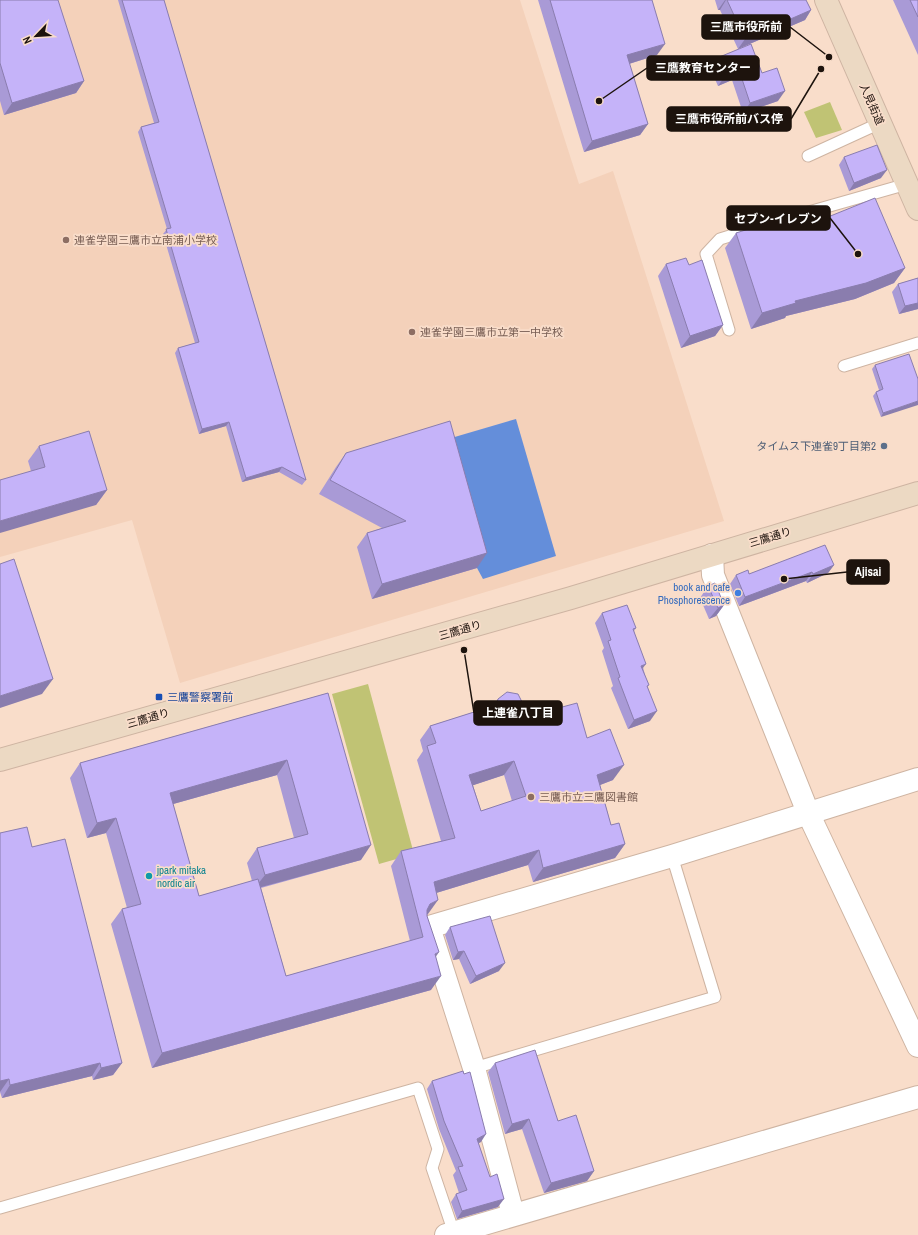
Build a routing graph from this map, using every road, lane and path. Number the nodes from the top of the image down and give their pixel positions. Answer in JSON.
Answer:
{"nodes":[{"id":1,"x":826,"y":0,"type":"edge"},
{"id":2,"x":880,"y":124,"type":"junction"},
{"id":3,"x":808,"y":156,"type":"dead end"},
{"id":4,"x":907,"y":184,"type":"junction"},
{"id":5,"x":918,"y":208,"type":"edge"},
{"id":6,"x":795,"y":217,"type":"edge"},
{"id":7,"x":757,"y":228,"type":"edge"},
{"id":8,"x":728,"y":330,"type":"dead end"},
{"id":9,"x":918,"y":343,"type":"edge"},
{"id":10,"x":844,"y":366,"type":"dead end"},
{"id":11,"x":918,"y":493,"type":"edge"},
{"id":12,"x":712,"y":555,"type":"junction"},
{"id":13,"x":0,"y":760,"type":"edge"},
{"id":14,"x":918,"y":779,"type":"edge"},
{"id":15,"x":809,"y":815,"type":"junction"},
{"id":16,"x":672,"y":856,"type":"junction"},
{"id":17,"x":918,"y":1046,"type":"edge"},
{"id":18,"x":474,"y":1068,"type":"junction"},
{"id":19,"x":918,"y":1096,"type":"edge"},
{"id":20,"x":0,"y":1208,"type":"edge"},
{"id":21,"x":513,"y":1214,"type":"junction"},
{"id":22,"x":450,"y":1234,"type":"edge"}],
"edges":[{"from":1,"to":2,"type":"main road","name":"人見街道"},
{"from":2,"to":3,"type":"lane"},
{"from":2,"to":4,"type":"main road","name":"人見街道"},
{"from":4,"to":5,"type":"main road","name":"人見街道"},
{"from":4,"to":6,"type":"lane"},
{"from":7,"to":8,"type":"lane"},
{"from":9,"to":10,"type":"lane"},
{"from":11,"to":12,"type":"main road","name":"三鷹通り"},
{"from":12,"to":13,"type":"main road","name":"三鷹通り"},
{"from":12,"to":15,"type":"street"},
{"from":14,"to":15,"type":"street"},
{"from":15,"to":16,"type":"street"},
{"from":15,"to":17,"type":"street"},
{"from":16,"to":18,"type":"lane"},
{"from":16,"to":18,"type":"street"},
{"from":18,"to":21,"type":"street"},
{"from":19,"to":21,"type":"street"},
{"from":20,"to":22,"type":"lane"},
{"from":21,"to":22,"type":"street"}]}
